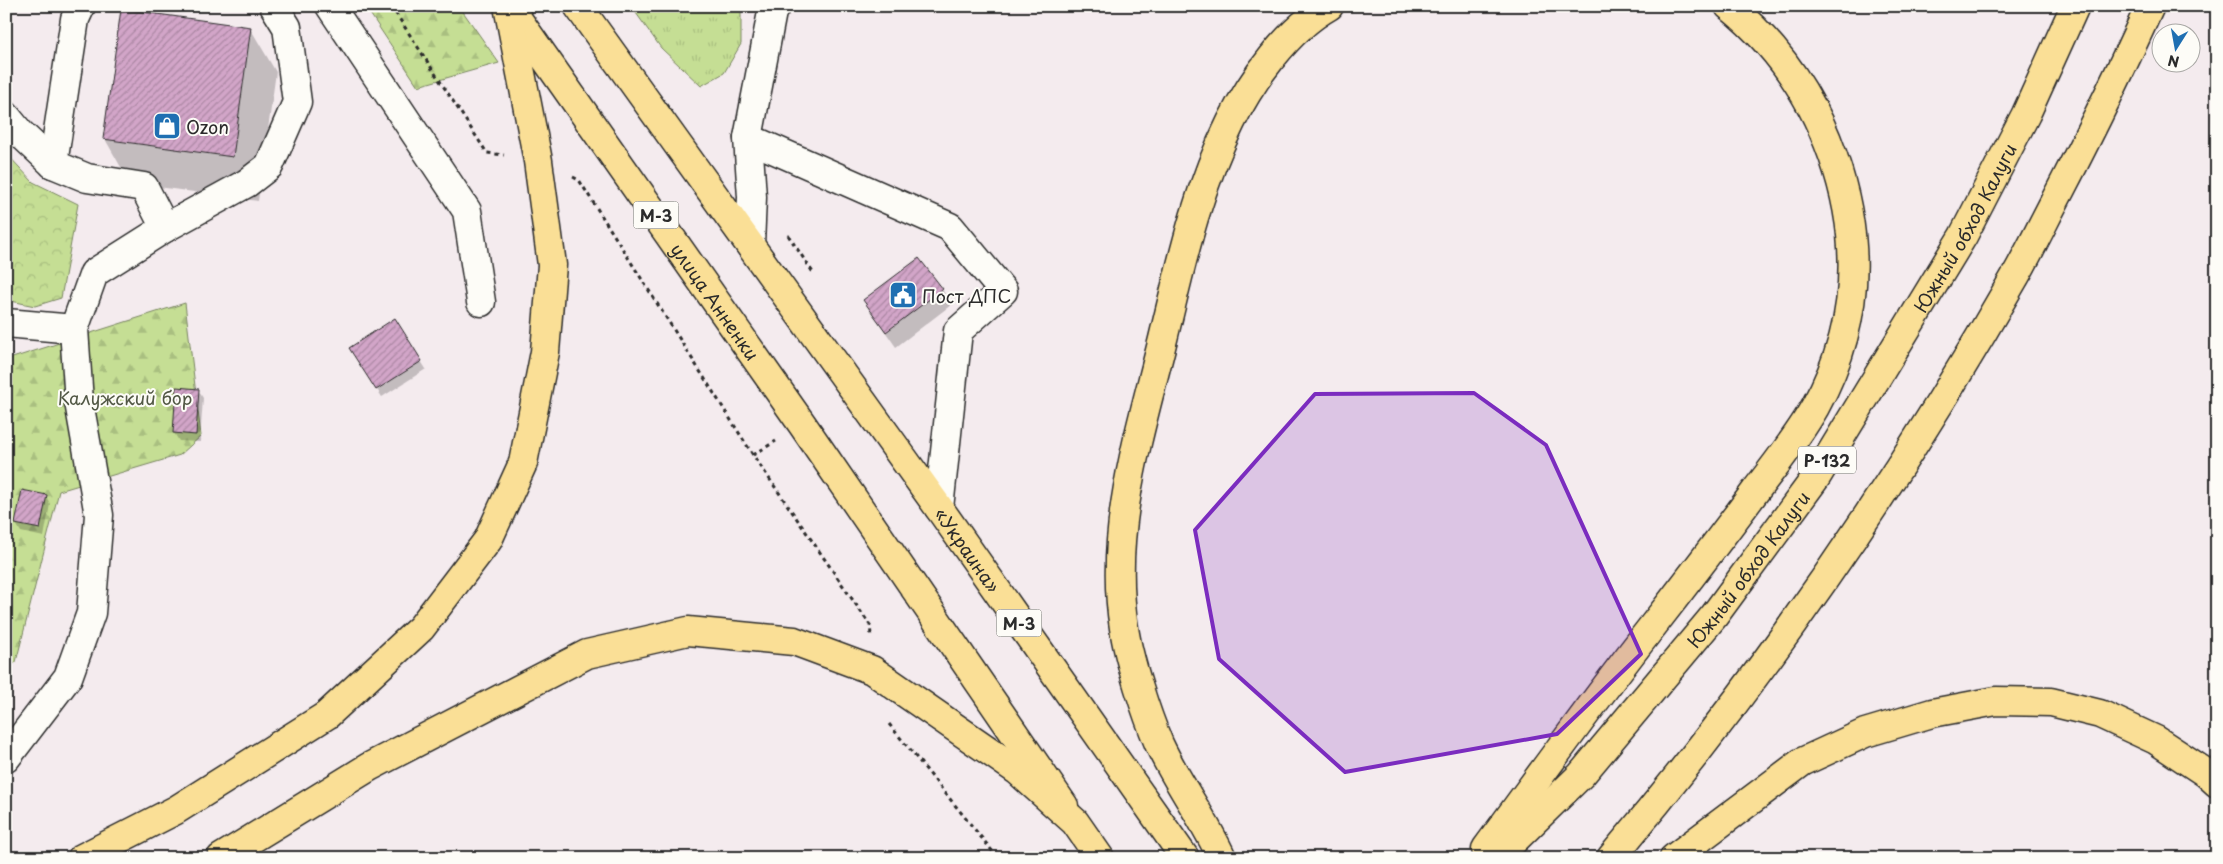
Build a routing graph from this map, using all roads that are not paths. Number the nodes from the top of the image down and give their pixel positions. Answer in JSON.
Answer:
{"nodes":[{"id":1,"x":80,"y":6,"type":"edge"},
{"id":2,"x":274,"y":6,"type":"edge"},
{"id":3,"x":330,"y":6,"type":"edge"},
{"id":4,"x":508,"y":6,"type":"edge"},
{"id":5,"x":578,"y":6,"type":"edge"},
{"id":6,"x":1328,"y":6,"type":"edge"},
{"id":7,"x":1730,"y":6,"type":"edge"},
{"id":8,"x":2075,"y":6,"type":"edge"},
{"id":9,"x":2150,"y":6,"type":"edge"},
{"id":10,"x":772,"y":8,"type":"edge"},
{"id":11,"x":6,"y":116,"type":"edge"},
{"id":12,"x":748,"y":138,"type":"junction"},
{"id":13,"x":53,"y":164,"type":"junction"},
{"id":14,"x":166,"y":228,"type":"junction"},
{"id":15,"x":750,"y":245,"type":"junction"},
{"id":16,"x":481,"y":302,"type":"dead end"},
{"id":17,"x":6,"y":322,"type":"edge"},
{"id":18,"x":74,"y":329,"type":"junction"},
{"id":19,"x":938,"y":508,"type":"junction"},
{"id":20,"x":6,"y":758,"type":"edge"},
{"id":21,"x":2217,"y":783,"type":"edge"},
{"id":22,"x":1076,"y":822,"type":"junction"},
{"id":23,"x":82,"y":858,"type":"edge"},
{"id":24,"x":221,"y":858,"type":"edge"},
{"id":25,"x":1100,"y":858,"type":"edge"},
{"id":26,"x":1185,"y":858,"type":"edge"},
{"id":27,"x":1222,"y":858,"type":"edge"},
{"id":28,"x":1479,"y":858,"type":"edge"},
{"id":29,"x":1496,"y":858,"type":"edge"},
{"id":30,"x":1610,"y":858,"type":"edge"},
{"id":31,"x":1674,"y":858,"type":"edge"}],
"edges":[{"from":1,"to":13,"type":"lane"},
{"from":2,"to":14,"type":"lane"},
{"from":3,"to":16,"type":"lane"},
{"from":4,"to":22,"type":"main road","name":"улица Анненки","number":"М-3"},
{"from":4,"to":23,"type":"main road"},
{"from":5,"to":15,"type":"main road","number":"М-3"},
{"from":6,"to":27,"type":"main road"},
{"from":7,"to":28,"type":"main road"},
{"from":8,"to":29,"type":"main road","name":"Южный обход Калуги","number":"Р-132"},
{"from":9,"to":30,"type":"main road"},
{"from":10,"to":12,"type":"lane"},
{"from":11,"to":13,"type":"lane"},
{"from":12,"to":15,"type":"lane"},
{"from":12,"to":19,"type":"lane"},
{"from":13,"to":14,"type":"lane"},
{"from":14,"to":18,"type":"lane"},
{"from":15,"to":19,"type":"main road","name":"«Украина»","number":"М-3"},
{"from":17,"to":18,"type":"lane"},
{"from":18,"to":20,"type":"lane"},
{"from":19,"to":26,"type":"main road","name":"«Украина»","number":"М-3"},
{"from":21,"to":31,"type":"main road"},
{"from":22,"to":24,"type":"main road"},
{"from":22,"to":25,"type":"main road","number":"М-3"}]}
